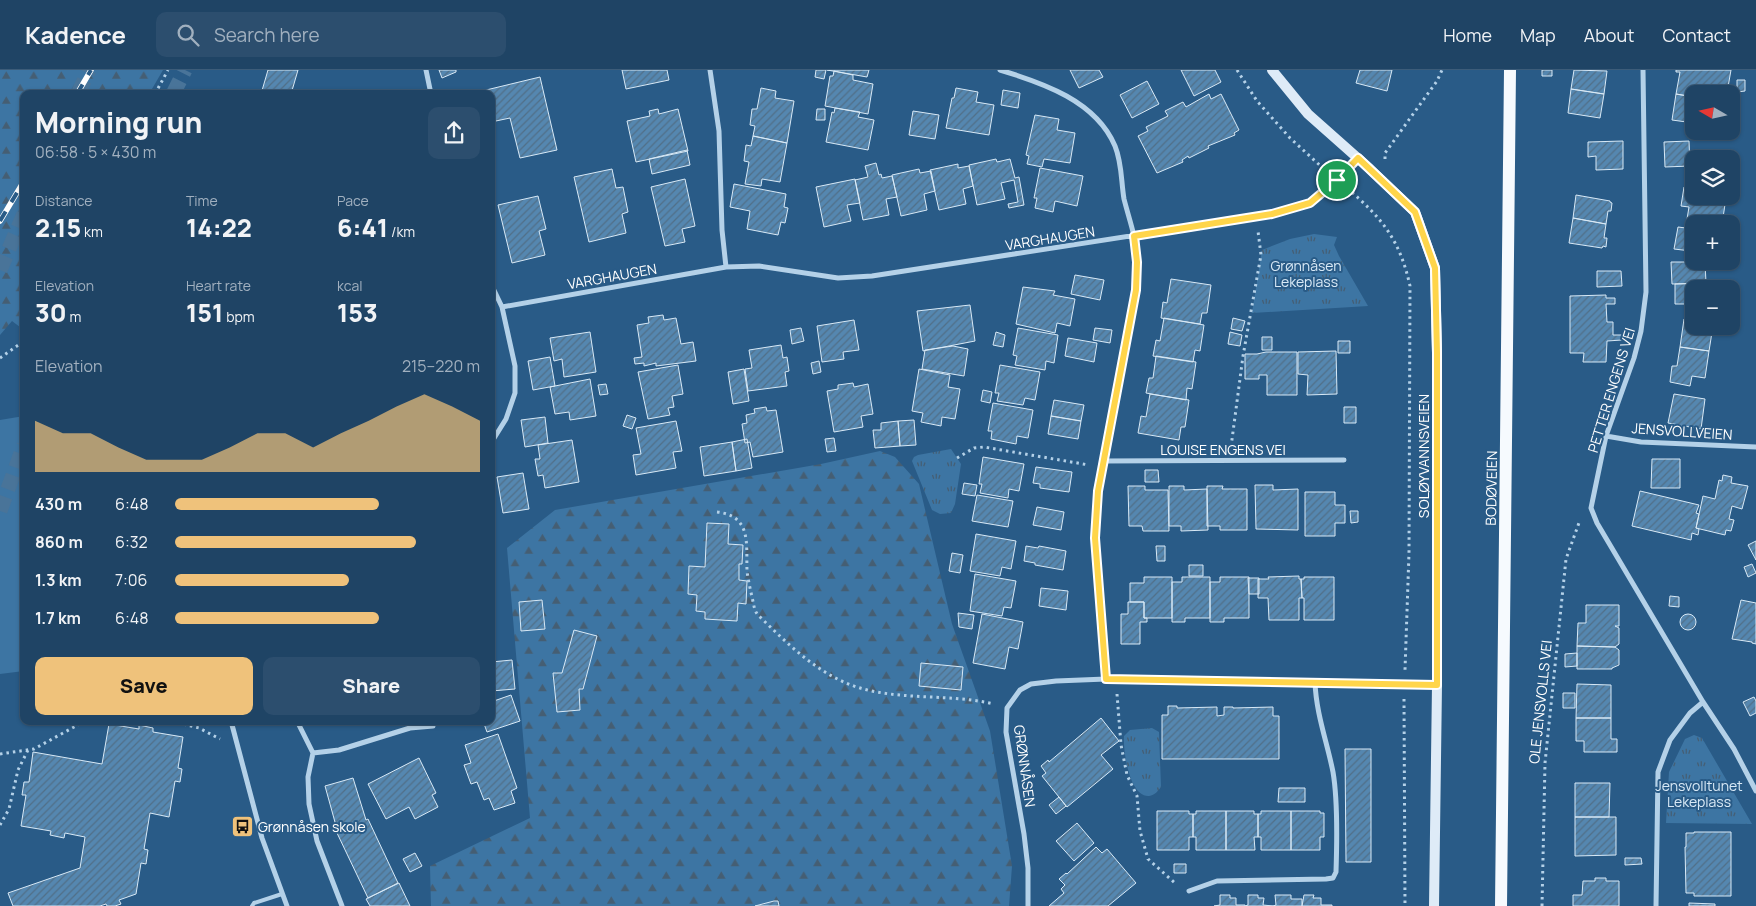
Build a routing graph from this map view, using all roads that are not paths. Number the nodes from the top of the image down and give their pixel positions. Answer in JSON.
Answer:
{"nodes":[{"id":1,"x":426,"y":70,"type":"edge"},
{"id":2,"x":710,"y":70,"type":"edge"},
{"id":3,"x":1000,"y":70,"type":"edge"},
{"id":4,"x":1272,"y":70,"type":"edge"},
{"id":5,"x":1510,"y":70,"type":"edge"},
{"id":6,"x":1643,"y":70,"type":"edge"},
{"id":7,"x":1018,"y":73,"type":"edge"},
{"id":8,"x":430,"y":90,"type":"edge"},
{"id":9,"x":1358,"y":158,"type":"junction"},
{"id":10,"x":1134,"y":236,"type":"junction"},
{"id":11,"x":726,"y":267,"type":"junction"},
{"id":12,"x":495,"y":292,"type":"edge"},
{"id":13,"x":502,"y":307,"type":"junction"},
{"id":14,"x":495,"y":436,"type":"edge"},
{"id":15,"x":1606,"y":436,"type":"junction"},
{"id":16,"x":1756,"y":447,"type":"edge"},
{"id":17,"x":1344,"y":460,"type":"dead end"},
{"id":18,"x":1103,"y":461,"type":"junction"},
{"id":19,"x":1106,"y":679,"type":"junction"},
{"id":20,"x":1315,"y":682,"type":"junction"},
{"id":21,"x":1437,"y":685,"type":"junction"},
{"id":22,"x":1704,"y":702,"type":"junction"},
{"id":23,"x":232,"y":725,"type":"edge"},
{"id":24,"x":299,"y":725,"type":"edge"},
{"id":25,"x":433,"y":726,"type":"dead end"},
{"id":26,"x":313,"y":753,"type":"junction"},
{"id":27,"x":1756,"y":790,"type":"edge"},
{"id":28,"x":1189,"y":891,"type":"road end"},
{"id":29,"x":282,"y":894,"type":"junction"},
{"id":30,"x":252,"y":906,"type":"edge"},
{"id":31,"x":287,"y":906,"type":"edge"},
{"id":32,"x":342,"y":906,"type":"edge"},
{"id":33,"x":1028,"y":906,"type":"edge"},
{"id":34,"x":1434,"y":906,"type":"edge"},
{"id":35,"x":1501,"y":906,"type":"edge"},
{"id":36,"x":1656,"y":906,"type":"edge"}],
"edges":[{"from":1,"to":8,"type":"street"},
{"from":2,"to":11,"type":"street"},
{"from":3,"to":7,"type":"street"},
{"from":4,"to":9,"type":"street","name":"SOLØYVANNSVEIEN"},
{"from":5,"to":35,"type":"main road","name":"BODØVEIEN"},
{"from":6,"to":15,"type":"street","name":"PETTER ENGENS VEI"},
{"from":7,"to":10,"type":"street"},
{"from":9,"to":10,"type":"street","name":"VARGHAUGEN"},
{"from":9,"to":21,"type":"street","name":"SOLØYVANNSVEIEN"},
{"from":10,"to":11,"type":"street","name":"VARGHAUGEN"},
{"from":10,"to":18,"type":"street"},
{"from":11,"to":13,"type":"street","name":"VARGHAUGEN"},
{"from":12,"to":13,"type":"street"},
{"from":13,"to":14,"type":"street"},
{"from":15,"to":16,"type":"street","name":"JENSVOLLVEIEN"},
{"from":15,"to":22,"type":"street","name":"PETTER ENGENS VEI"},
{"from":17,"to":18,"type":"street","name":"LOUISE ENGENS VEI"},
{"from":18,"to":19,"type":"street"},
{"from":19,"to":20,"type":"street","name":"GRØNNÅSEN"},
{"from":19,"to":33,"type":"street","name":"GRØNNÅSEN"},
{"from":20,"to":21,"type":"street","name":"GRØNNÅSEN"},
{"from":20,"to":28,"type":"street"},
{"from":21,"to":34,"type":"street","name":"SOLØYVANNSVEIEN"},
{"from":22,"to":27,"type":"street"},
{"from":22,"to":36,"type":"street"},
{"from":23,"to":29,"type":"street"},
{"from":24,"to":26,"type":"street"},
{"from":25,"to":26,"type":"street"},
{"from":26,"to":32,"type":"street"},
{"from":29,"to":30,"type":"lane"},
{"from":29,"to":31,"type":"street"}]}
